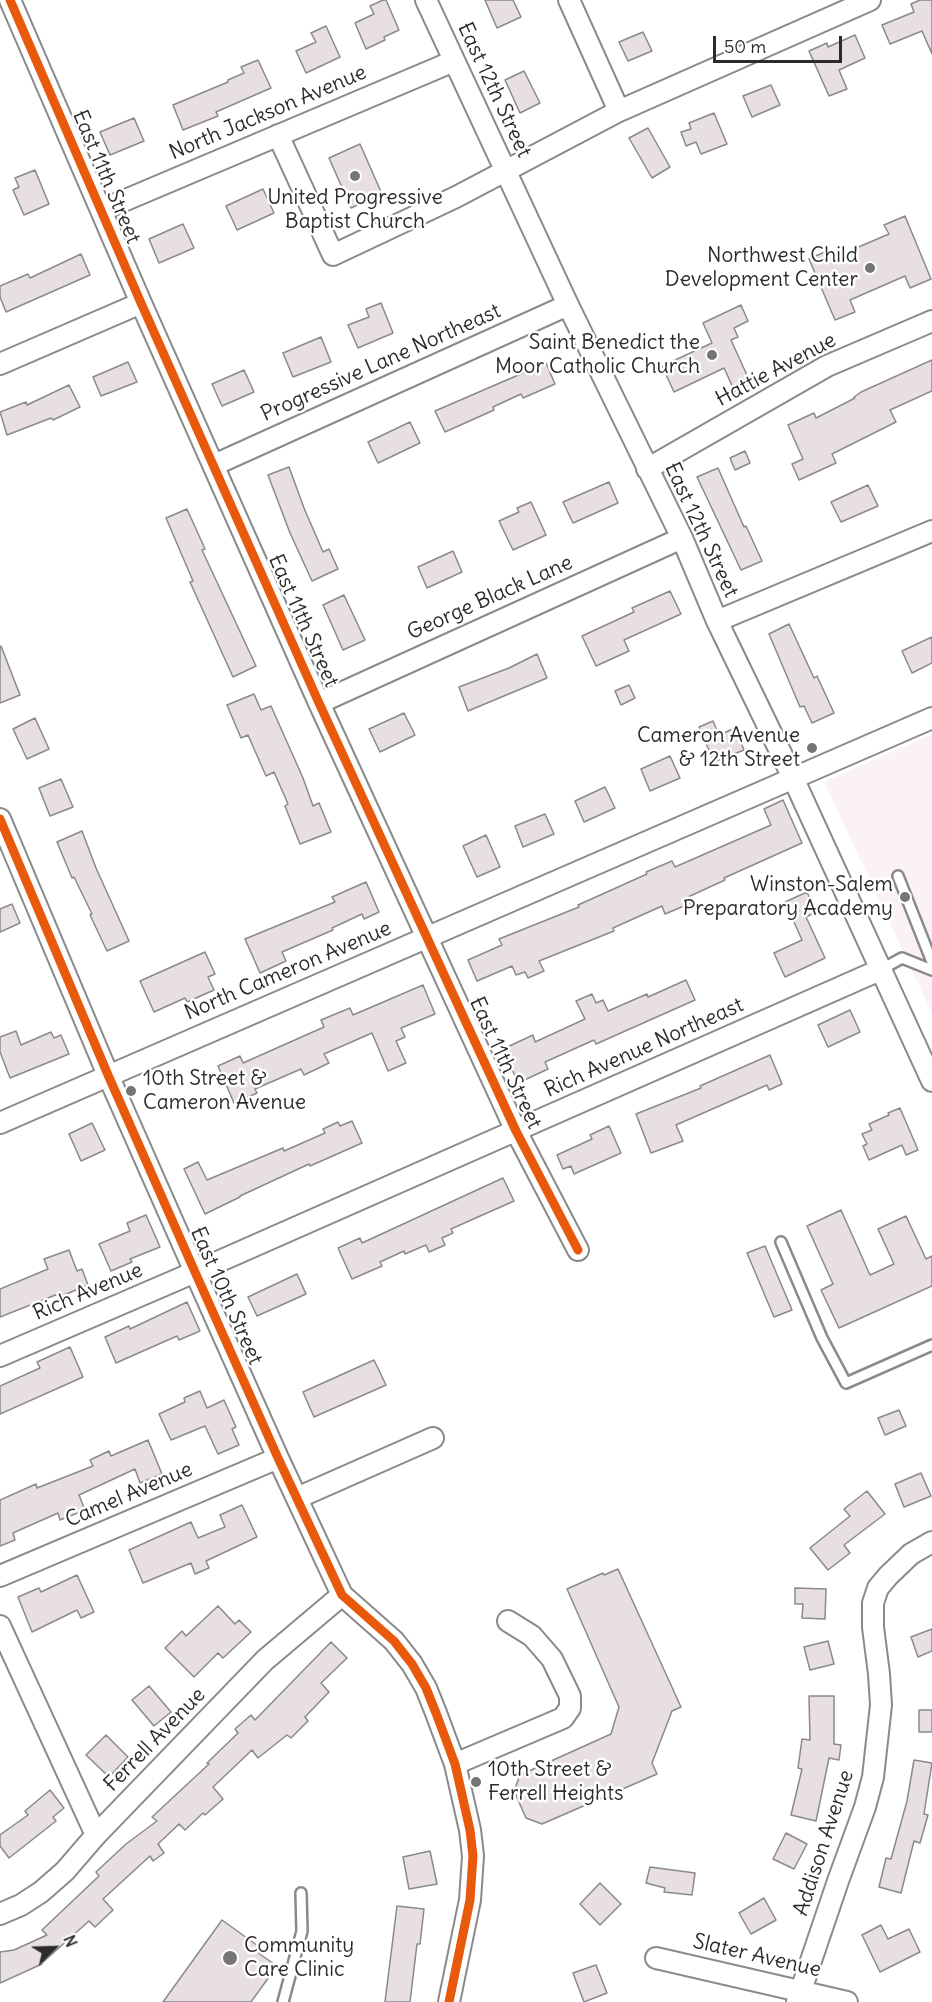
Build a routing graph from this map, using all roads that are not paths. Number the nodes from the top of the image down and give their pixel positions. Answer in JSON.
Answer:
{"nodes":[{"id":1,"x":10,"y":0,"type":"edge"},
{"id":2,"x":426,"y":0,"type":"edge"},
{"id":3,"x":569,"y":0,"type":"edge"},
{"id":4,"x":870,"y":0,"type":"edge"},
{"id":5,"x":454,"y":61,"type":"junction"},
{"id":6,"x":619,"y":111,"type":"junction"},
{"id":7,"x":278,"y":135,"type":"junction"},
{"id":8,"x":505,"y":171,"type":"junction"},
{"id":9,"x":102,"y":210,"type":"junction"},
{"id":10,"x":141,"y":303,"type":"junction"},
{"id":11,"x":568,"y":305,"type":"junction"},
{"id":12,"x":932,"y":321,"type":"edge"},
{"id":13,"x":0,"y":364,"type":"edge"},
{"id":14,"x":214,"y":465,"type":"junction"},
{"id":15,"x":647,"y":468,"type":"junction"},
{"id":16,"x":932,"y":531,"type":"edge"},
{"id":17,"x":682,"y":538,"type":"junction"},
{"id":18,"x":717,"y":621,"type":"junction"},
{"id":19,"x":319,"y":703,"type":"junction"},
{"id":20,"x":932,"y":718,"type":"edge"},
{"id":21,"x":794,"y":780,"type":"junction"},
{"id":22,"x":0,"y":819,"type":"edge"},
{"id":23,"x":898,"y":876,"type":"dead end"},
{"id":24,"x":426,"y":938,"type":"junction"},
{"id":25,"x":932,"y":962,"type":"edge"},
{"id":26,"x":882,"y":969,"type":"junction"},
{"id":27,"x":932,"y":970,"type":"edge"},
{"id":28,"x":108,"y":1075,"type":"junction"},
{"id":29,"x":932,"y":1081,"type":"edge"},
{"id":30,"x":0,"y":1123,"type":"edge"},
{"id":31,"x":516,"y":1131,"type":"junction"},
{"id":32,"x":781,"y":1242,"type":"dead end"},
{"id":33,"x":578,"y":1250,"type":"dead end"},
{"id":34,"x":195,"y":1272,"type":"junction"},
{"id":35,"x":932,"y":1345,"type":"edge"},
{"id":36,"x":0,"y":1356,"type":"edge"},
{"id":37,"x":433,"y":1438,"type":"dead end"},
{"id":38,"x":278,"y":1458,"type":"junction"},
{"id":39,"x":297,"y":1498,"type":"junction"},
{"id":40,"x":932,"y":1542,"type":"edge"},
{"id":41,"x":0,"y":1576,"type":"edge"},
{"id":42,"x":342,"y":1595,"type":"junction"},
{"id":43,"x":508,"y":1621,"type":"dead end"},
{"id":44,"x":0,"y":1626,"type":"edge"},
{"id":45,"x":455,"y":1764,"type":"junction"},
{"id":46,"x":96,"y":1835,"type":"junction"},
{"id":47,"x":301,"y":1893,"type":"dead end"},
{"id":48,"x":0,"y":1914,"type":"edge"},
{"id":49,"x":656,"y":1958,"type":"dead end"},
{"id":50,"x":799,"y":1996,"type":"edge"},
{"id":51,"x":283,"y":2002,"type":"edge"},
{"id":52,"x":449,"y":2002,"type":"edge"},
{"id":53,"x":847,"y":2002,"type":"edge"}],
"edges":[{"from":1,"to":9,"type":"street","name":"East 11th Street"},
{"from":2,"to":5,"type":"street","name":"East 12th Street"},
{"from":3,"to":6,"type":"street"},
{"from":4,"to":6,"type":"street"},
{"from":5,"to":7,"type":"street","name":"North Jackson Avenue"},
{"from":5,"to":8,"type":"street","name":"East 12th Street"},
{"from":6,"to":8,"type":"street"},
{"from":7,"to":8,"type":"street"},
{"from":7,"to":9,"type":"street","name":"North Jackson Avenue"},
{"from":8,"to":11,"type":"street","name":"East 12th Street"},
{"from":9,"to":10,"type":"street","name":"East 11th Street"},
{"from":10,"to":13,"type":"street"},
{"from":10,"to":14,"type":"street","name":"East 11th Street"},
{"from":11,"to":14,"type":"street","name":"Progressive Lane Northeast"},
{"from":11,"to":15,"type":"street","name":"East 12th Street"},
{"from":12,"to":15,"type":"street","name":"Hattie Avenue"},
{"from":14,"to":19,"type":"street","name":"East 11th Street"},
{"from":15,"to":17,"type":"street","name":"East 12th Street"},
{"from":16,"to":18,"type":"street"},
{"from":17,"to":18,"type":"street","name":"East 12th Street"},
{"from":17,"to":19,"type":"street","name":"George Black Lane"},
{"from":18,"to":21,"type":"street","name":"East 12th Street"},
{"from":19,"to":24,"type":"street","name":"East 11th Street"},
{"from":20,"to":21,"type":"street","name":"North Cameron Avenue"},
{"from":21,"to":24,"type":"street","name":"North Cameron Avenue"},
{"from":21,"to":26,"type":"street","name":"East 12th Street"},
{"from":22,"to":28,"type":"street","name":"East 10th Street"},
{"from":23,"to":25,"type":"lane"},
{"from":24,"to":28,"type":"street","name":"North Cameron Avenue"},
{"from":24,"to":31,"type":"street","name":"East 11th Street"},
{"from":26,"to":27,"type":"lane"},
{"from":26,"to":29,"type":"street","name":"East 12th Street"},
{"from":26,"to":31,"type":"street","name":"Rich Avenue Northeast"},
{"from":28,"to":30,"type":"street","name":"North Cameron Avenue"},
{"from":28,"to":34,"type":"street","name":"East 10th Street"},
{"from":31,"to":33,"type":"street","name":"East 11th Street"},
{"from":31,"to":34,"type":"street","name":"Rich Avenue Northeast"},
{"from":32,"to":35,"type":"lane"},
{"from":34,"to":36,"type":"street","name":"Rich Avenue"},
{"from":34,"to":38,"type":"street","name":"East 10th Street"},
{"from":37,"to":39,"type":"street"},
{"from":38,"to":39,"type":"street","name":"East 10th Street"},
{"from":38,"to":41,"type":"street","name":"Camel Avenue"},
{"from":39,"to":42,"type":"street","name":"East 10th Street"},
{"from":40,"to":50,"type":"street","name":"Addison Avenue"},
{"from":42,"to":45,"type":"street","name":"East 10th Street"},
{"from":42,"to":46,"type":"street","name":"Ferrell Avenue"},
{"from":43,"to":45,"type":"street"},
{"from":44,"to":46,"type":"street"},
{"from":45,"to":52,"type":"street","name":"East 10th Street"},
{"from":46,"to":48,"type":"street","name":"Ferrell Avenue"},
{"from":47,"to":51,"type":"lane"},
{"from":49,"to":50,"type":"street","name":"Slater Avenue"},
{"from":50,"to":53,"type":"street","name":"Slater Avenue"}]}
